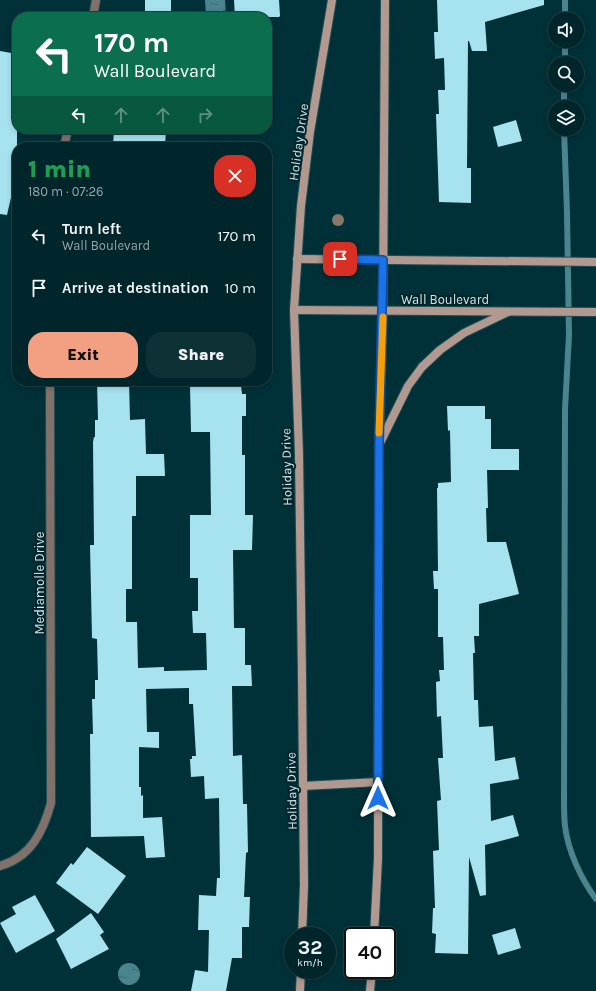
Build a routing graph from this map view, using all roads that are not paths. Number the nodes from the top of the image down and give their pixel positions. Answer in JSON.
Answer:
{"nodes":[{"id":1,"x":96,"y":0,"type":"edge"},
{"id":2,"x":332,"y":0,"type":"edge"},
{"id":3,"x":385,"y":0,"type":"edge"},
{"id":4,"x":94,"y":12,"type":"edge"},
{"id":5,"x":297,"y":259,"type":"junction"},
{"id":6,"x":383,"y":260,"type":"junction"},
{"id":7,"x":596,"y":262,"type":"edge"},
{"id":8,"x":294,"y":310,"type":"junction"},
{"id":9,"x":383,"y":311,"type":"junction"},
{"id":10,"x":510,"y":311,"type":"junction"},
{"id":11,"x":596,"y":312,"type":"edge"},
{"id":12,"x":50,"y":386,"type":"edge"},
{"id":13,"x":379,"y":446,"type":"junction"},
{"id":14,"x":378,"y":782,"type":"junction"},
{"id":15,"x":303,"y":786,"type":"junction"},
{"id":16,"x":0,"y":866,"type":"edge"},
{"id":17,"x":302,"y":927,"type":"edge"},
{"id":18,"x":374,"y":927,"type":"edge"},
{"id":19,"x":301,"y":979,"type":"edge"},
{"id":20,"x":371,"y":979,"type":"edge"},
{"id":21,"x":300,"y":991,"type":"edge"},
{"id":22,"x":370,"y":991,"type":"edge"}],
"edges":[{"from":1,"to":4,"type":"street"},
{"from":2,"to":5,"type":"street","name":"Holiday Drive"},
{"from":3,"to":6,"type":"street"},
{"from":5,"to":6,"type":"street"},
{"from":5,"to":8,"type":"street","name":"Holiday Drive"},
{"from":6,"to":7,"type":"street"},
{"from":6,"to":9,"type":"street"},
{"from":8,"to":9,"type":"street","name":"Wall Boulevard"},
{"from":8,"to":15,"type":"street","name":"Holiday Drive"},
{"from":9,"to":10,"type":"street","name":"Wall Boulevard"},
{"from":9,"to":13,"type":"street"},
{"from":10,"to":11,"type":"street","name":"Wall Boulevard"},
{"from":10,"to":13,"type":"street"},
{"from":12,"to":16,"type":"street","name":"Mediamolle Drive"},
{"from":13,"to":14,"type":"street"},
{"from":14,"to":15,"type":"street"},
{"from":14,"to":18,"type":"street"},
{"from":15,"to":17,"type":"street","name":"Holiday Drive"},
{"from":19,"to":21,"type":"street"},
{"from":20,"to":22,"type":"street"}]}
